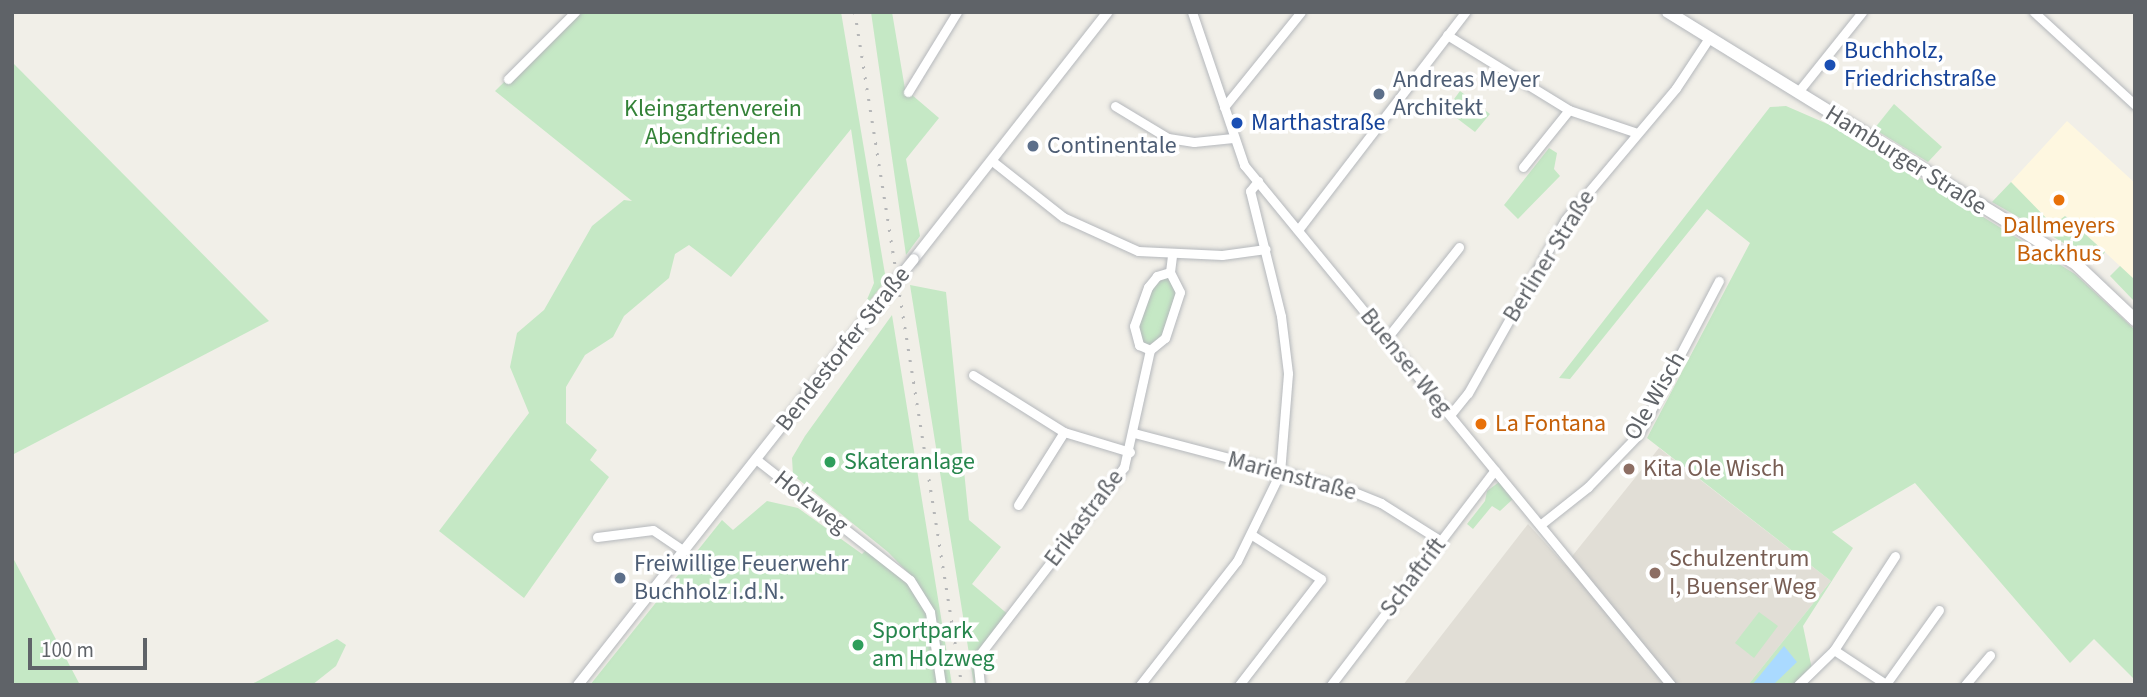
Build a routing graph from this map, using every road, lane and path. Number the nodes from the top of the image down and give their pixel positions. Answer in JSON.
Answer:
{"nodes":[{"id":1,"x":575,"y":12,"type":"edge"},
{"id":2,"x":957,"y":12,"type":"edge"},
{"id":3,"x":1108,"y":12,"type":"edge"},
{"id":4,"x":1192,"y":12,"type":"edge"},
{"id":5,"x":1301,"y":12,"type":"edge"},
{"id":6,"x":1465,"y":12,"type":"edge"},
{"id":7,"x":1668,"y":12,"type":"edge"},
{"id":8,"x":1861,"y":12,"type":"edge"},
{"id":9,"x":2035,"y":12,"type":"edge"},
{"id":10,"x":1447,"y":35,"type":"junction"},
{"id":11,"x":1709,"y":38,"type":"junction"},
{"id":12,"x":508,"y":79,"type":"dead end"},
{"id":13,"x":908,"y":92,"type":"dead end"},
{"id":14,"x":1798,"y":92,"type":"junction"},
{"id":15,"x":2135,"y":105,"type":"edge"},
{"id":16,"x":1115,"y":106,"type":"dead end"},
{"id":17,"x":1224,"y":107,"type":"junction"},
{"id":18,"x":1569,"y":110,"type":"junction"},
{"id":19,"x":1637,"y":133,"type":"junction"},
{"id":20,"x":1233,"y":138,"type":"junction"},
{"id":21,"x":991,"y":160,"type":"junction"},
{"id":22,"x":1523,"y":167,"type":"dead end"},
{"id":23,"x":1258,"y":181,"type":"junction"},
{"id":24,"x":1297,"y":230,"type":"junction"},
{"id":25,"x":1459,"y":247,"type":"dead end"},
{"id":26,"x":1266,"y":249,"type":"junction"},
{"id":27,"x":1171,"y":255,"type":"junction"},
{"id":28,"x":1170,"y":272,"type":"junction"},
{"id":29,"x":1720,"y":281,"type":"dead end"},
{"id":30,"x":2135,"y":320,"type":"edge"},
{"id":31,"x":1387,"y":338,"type":"junction"},
{"id":32,"x":1150,"y":350,"type":"junction"},
{"id":33,"x":973,"y":375,"type":"dead end"},
{"id":34,"x":1450,"y":415,"type":"junction"},
{"id":35,"x":1064,"y":432,"type":"junction"},
{"id":36,"x":1134,"y":433,"type":"junction"},
{"id":37,"x":1130,"y":452,"type":"junction"},
{"id":38,"x":757,"y":460,"type":"junction"},
{"id":39,"x":1495,"y":470,"type":"junction"},
{"id":40,"x":1280,"y":473,"type":"junction"},
{"id":41,"x":1018,"y":505,"type":"dead end"},
{"id":42,"x":1540,"y":525,"type":"junction"},
{"id":43,"x":1252,"y":536,"type":"junction"},
{"id":44,"x":597,"y":537,"type":"dead end"},
{"id":45,"x":1441,"y":541,"type":"junction"},
{"id":46,"x":684,"y":551,"type":"junction"},
{"id":47,"x":1895,"y":556,"type":"dead end"},
{"id":48,"x":1940,"y":610,"type":"dead end"},
{"id":49,"x":1834,"y":650,"type":"junction"},
{"id":50,"x":1990,"y":655,"type":"dead end"},
{"id":51,"x":1874,"y":676,"type":"junction"},
{"id":52,"x":578,"y":685,"type":"edge"},
{"id":53,"x":941,"y":685,"type":"edge"},
{"id":54,"x":980,"y":685,"type":"edge"},
{"id":55,"x":1140,"y":685,"type":"edge"},
{"id":56,"x":1239,"y":685,"type":"edge"},
{"id":57,"x":1331,"y":685,"type":"edge"},
{"id":58,"x":1671,"y":685,"type":"edge"},
{"id":59,"x":1798,"y":685,"type":"edge"},
{"id":60,"x":1864,"y":685,"type":"edge"},
{"id":61,"x":1886,"y":685,"type":"edge"},
{"id":62,"x":1965,"y":685,"type":"edge"}],
"edges":[{"from":1,"to":12,"type":"street"},
{"from":2,"to":13,"type":"street"},
{"from":3,"to":21,"type":"street","name":"Bendestorfer Straße"},
{"from":4,"to":17,"type":"street","name":"Buenser Weg"},
{"from":5,"to":17,"type":"street"},
{"from":6,"to":10,"type":"street"},
{"from":7,"to":11,"type":"main road","name":"Hamburger Straße"},
{"from":8,"to":14,"type":"street"},
{"from":9,"to":15,"type":"street"},
{"from":10,"to":18,"type":"street"},
{"from":10,"to":24,"type":"street"},
{"from":11,"to":14,"type":"main road","name":"Hamburger Straße"},
{"from":11,"to":19,"type":"street","name":"Berliner Straße"},
{"from":14,"to":30,"type":"main road","name":"Hamburger Straße"},
{"from":16,"to":20,"type":"street"},
{"from":17,"to":20,"type":"street","name":"Buenser Weg"},
{"from":18,"to":19,"type":"street"},
{"from":18,"to":22,"type":"street"},
{"from":19,"to":34,"type":"street","name":"Berliner Straße"},
{"from":20,"to":23,"type":"street","name":"Buenser Weg"},
{"from":21,"to":27,"type":"street"},
{"from":21,"to":38,"type":"street","name":"Bendestorfer Straße","bridge":true},
{"from":23,"to":24,"type":"street","name":"Buenser Weg"},
{"from":23,"to":26,"type":"street"},
{"from":24,"to":31,"type":"street","name":"Buenser Weg"},
{"from":25,"to":31,"type":"street"},
{"from":26,"to":27,"type":"street"},
{"from":26,"to":40,"type":"street"},
{"from":27,"to":28,"type":"street","name":"Erikastraße"},
{"from":28,"to":32,"type":"street","name":"Erikastraße"},
{"from":28,"to":32,"type":"street"},
{"from":29,"to":42,"type":"street","name":"Ole Wisch"},
{"from":31,"to":34,"type":"street","name":"Buenser Weg"},
{"from":32,"to":36,"type":"street","name":"Erikastraße"},
{"from":33,"to":35,"type":"street"},
{"from":34,"to":39,"type":"street","name":"Buenser Weg"},
{"from":35,"to":37,"type":"street"},
{"from":35,"to":41,"type":"street"},
{"from":36,"to":37,"type":"street","name":"Erikastraße"},
{"from":36,"to":40,"type":"street","name":"Marienstraße"},
{"from":37,"to":54,"type":"street","name":"Erikastraße"},
{"from":38,"to":46,"type":"street","name":"Bendestorfer Straße"},
{"from":38,"to":53,"type":"street","name":"Holzweg"},
{"from":39,"to":42,"type":"street","name":"Buenser Weg"},
{"from":39,"to":45,"type":"street","name":"Schaftrift"},
{"from":40,"to":43,"type":"street"},
{"from":40,"to":45,"type":"street","name":"Marienstraße"},
{"from":42,"to":58,"type":"street","name":"Buenser Weg"},
{"from":43,"to":55,"type":"street"},
{"from":43,"to":56,"type":"street"},
{"from":44,"to":46,"type":"street"},
{"from":45,"to":57,"type":"street","name":"Schaftrift"},
{"from":46,"to":52,"type":"street","name":"Bendestorfer Straße"},
{"from":47,"to":49,"type":"street"},
{"from":48,"to":61,"type":"street"},
{"from":49,"to":51,"type":"street"},
{"from":49,"to":59,"type":"street"},
{"from":50,"to":62,"type":"street"},
{"from":51,"to":60,"type":"street"},
{"from":51,"to":61,"type":"street"}]}
